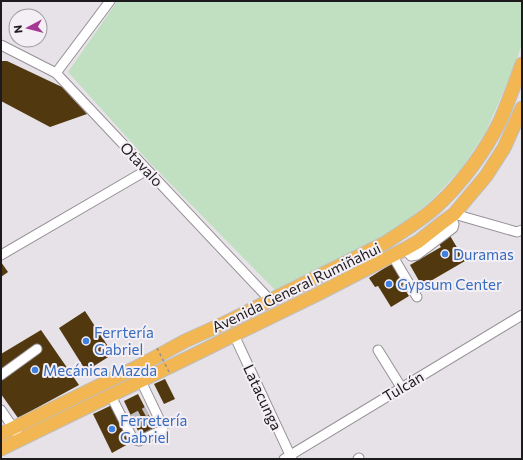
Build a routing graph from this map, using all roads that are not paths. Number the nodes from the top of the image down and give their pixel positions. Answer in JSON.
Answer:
{"nodes":[{"id":1,"x":110,"y":1,"type":"edge"},
{"id":2,"x":1,"y":45,"type":"edge"},
{"id":3,"x":522,"y":64,"type":"edge"},
{"id":4,"x":56,"y":73,"type":"junction"},
{"id":5,"x":522,"y":108,"type":"edge"},
{"id":6,"x":147,"y":170,"type":"junction"},
{"id":7,"x":452,"y":215,"type":"junction"},
{"id":8,"x":522,"y":230,"type":"edge"},
{"id":9,"x":1,"y":255,"type":"edge"},
{"id":10,"x":392,"y":256,"type":"junction"},
{"id":11,"x":418,"y":297,"type":"dead end"},
{"id":12,"x":270,"y":300,"type":"junction"},
{"id":13,"x":522,"y":315,"type":"edge"},
{"id":14,"x":234,"y":335,"type":"junction"},
{"id":15,"x":37,"y":349,"type":"dead end"},
{"id":16,"x":378,"y":350,"type":"dead end"},
{"id":17,"x":1,"y":375,"type":"edge"},
{"id":18,"x":141,"y":381,"type":"junction"},
{"id":19,"x":401,"y":387,"type":"junction"},
{"id":20,"x":111,"y":396,"type":"junction"},
{"id":21,"x":1,"y":410,"type":"edge"},
{"id":22,"x":13,"y":428,"type":"junction"},
{"id":23,"x":1,"y":434,"type":"edge"},
{"id":24,"x":21,"y":440,"type":"junction"},
{"id":25,"x":1,"y":449,"type":"edge"},
{"id":26,"x":289,"y":458,"type":"edge"}],
"edges":[{"from":1,"to":4,"type":"street"},
{"from":2,"to":4,"type":"street","name":"Otavalo"},
{"from":3,"to":12,"type":"highway","name":"Avenida General Rumiñahui"},
{"from":4,"to":6,"type":"street","name":"Otavalo"},
{"from":5,"to":7,"type":"highway","name":"Avenida General Rumiñahui"},
{"from":6,"to":9,"type":"street"},
{"from":6,"to":12,"type":"street","name":"Otavalo"},
{"from":7,"to":8,"type":"street"},
{"from":7,"to":10,"type":"highway","name":"Avenida General Rumiñahui"},
{"from":10,"to":11,"type":"street"},
{"from":10,"to":14,"type":"highway","name":"Avenida General Rumiñahui"},
{"from":12,"to":22,"type":"highway","name":"Avenida General Rumiñahui"},
{"from":13,"to":19,"type":"street","name":"Tulcán"},
{"from":14,"to":18,"type":"highway","name":"Avenida General Rumiñahui"},
{"from":14,"to":26,"type":"street","name":"Latacunga"},
{"from":15,"to":17,"type":"street"},
{"from":16,"to":19,"type":"street"},
{"from":18,"to":20,"type":"highway","name":"Avenida General Rumiñahui"},
{"from":18,"to":20,"type":"street"},
{"from":19,"to":26,"type":"street","name":"Tulcán"},
{"from":20,"to":24,"type":"highway","name":"Avenida General Rumiñahui"},
{"from":21,"to":22,"type":"street"},
{"from":22,"to":23,"type":"highway","name":"Avenida General Rumiñahui"},
{"from":22,"to":24,"type":"street"},
{"from":24,"to":25,"type":"highway","name":"Avenida General Rumiñahui"}]}
